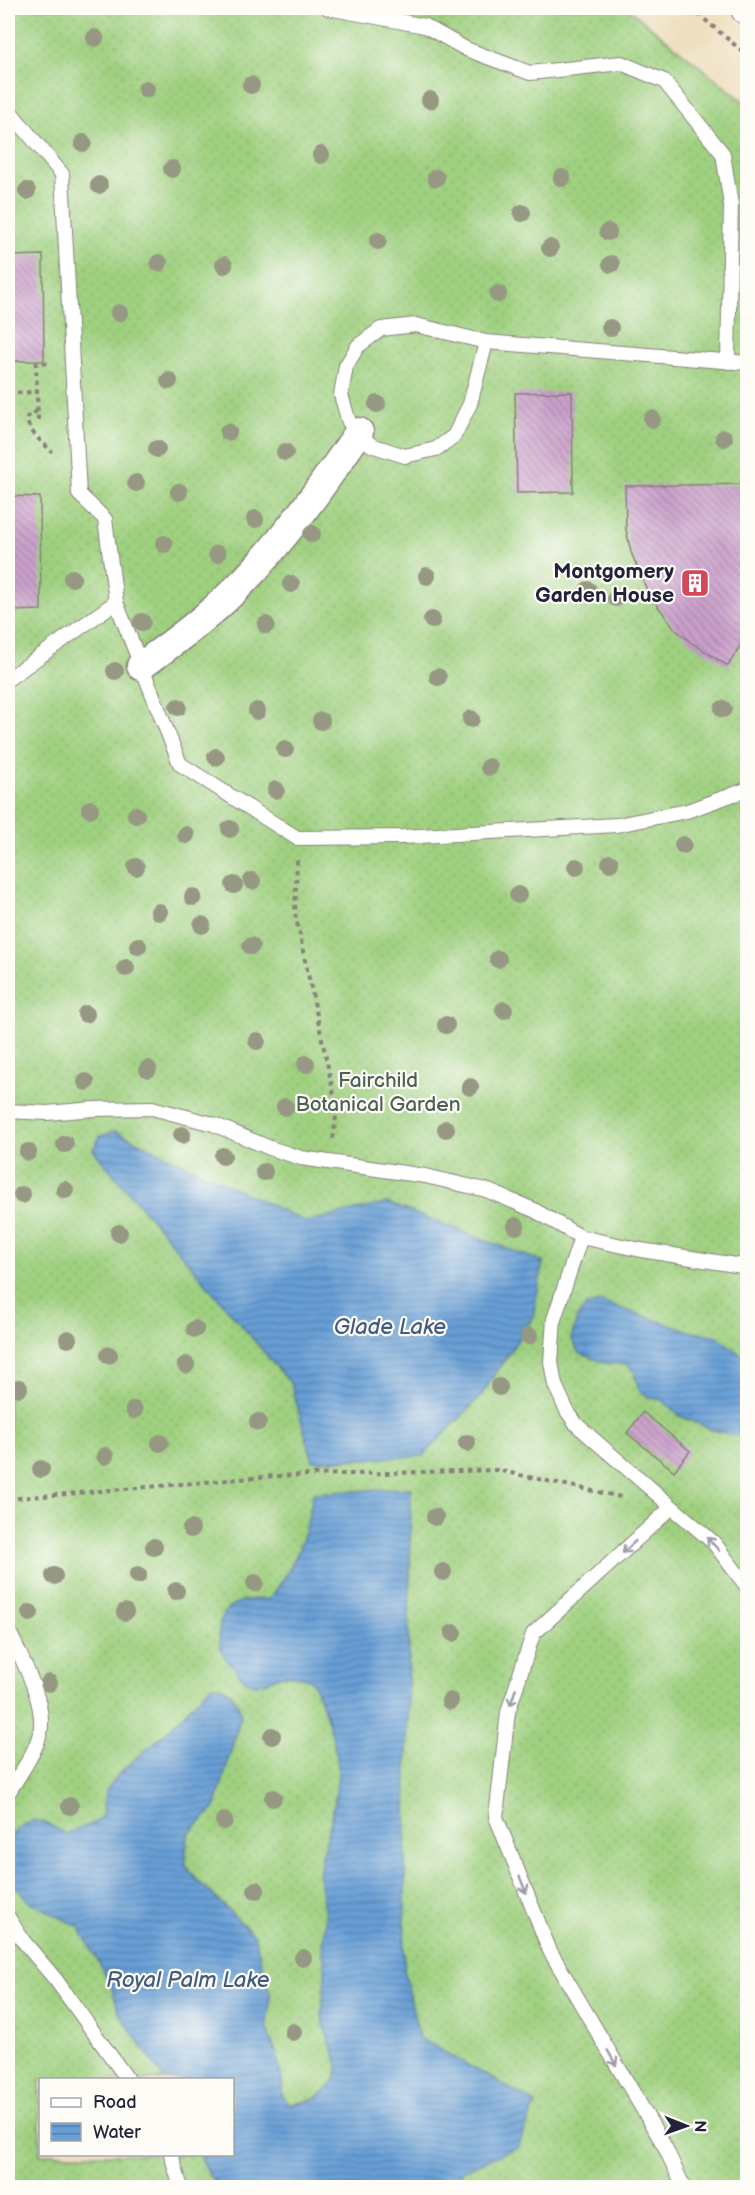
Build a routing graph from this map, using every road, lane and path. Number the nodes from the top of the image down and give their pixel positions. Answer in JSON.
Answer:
{"nodes":[{"id":1,"x":328,"y":8,"type":"edge"},
{"id":2,"x":691,"y":8,"type":"edge"},
{"id":3,"x":747,"y":56,"type":"edge"},
{"id":4,"x":8,"y":108,"type":"edge"},
{"id":5,"x":486,"y":342,"type":"junction"},
{"id":6,"x":728,"y":362,"type":"junction"},
{"id":7,"x":747,"y":363,"type":"edge"},
{"id":8,"x":36,"y":369,"type":"dead end"},
{"id":9,"x":36,"y":392,"type":"junction"},
{"id":10,"x":8,"y":393,"type":"edge"},
{"id":11,"x":37,"y":411,"type":"junction"},
{"id":12,"x":38,"y":420,"type":"dead end"},
{"id":13,"x":359,"y":432,"type":"junction"},
{"id":14,"x":78,"y":469,"type":"junction"},
{"id":15,"x":116,"y":602,"type":"junction"},
{"id":16,"x":141,"y":666,"type":"junction"},
{"id":17,"x":8,"y":679,"type":"edge"},
{"id":18,"x":747,"y":789,"type":"edge"},
{"id":19,"x":297,"y":838,"type":"junction"},
{"id":20,"x":8,"y":1112,"type":"edge"},
{"id":21,"x":330,"y":1163,"type":"junction"},
{"id":22,"x":581,"y":1237,"type":"junction"},
{"id":23,"x":747,"y":1267,"type":"edge"},
{"id":24,"x":8,"y":1499,"type":"edge"},
{"id":25,"x":672,"y":1507,"type":"junction"},
{"id":26,"x":747,"y":1588,"type":"edge"},
{"id":27,"x":8,"y":1629,"type":"edge"},
{"id":28,"x":8,"y":1794,"type":"edge"},
{"id":29,"x":8,"y":1917,"type":"edge"},
{"id":30,"x":127,"y":2078,"type":"edge"},
{"id":31,"x":172,"y":2156,"type":"edge"},
{"id":32,"x":181,"y":2187,"type":"edge"},
{"id":33,"x":684,"y":2187,"type":"edge"}],
"edges":[{"from":1,"to":6,"type":"lane"},
{"from":2,"to":3,"type":"path"},
{"from":4,"to":14,"type":"lane"},
{"from":5,"to":6,"type":"lane"},
{"from":5,"to":13,"type":"lane"},
{"from":5,"to":13,"type":"lane"},
{"from":6,"to":7,"type":"lane"},
{"from":8,"to":9,"type":"path"},
{"from":9,"to":10,"type":"path"},
{"from":9,"to":11,"type":"path"},
{"from":11,"to":12,"type":"path"},
{"from":11,"to":14,"type":"path"},
{"from":13,"to":16,"type":"street"},
{"from":14,"to":15,"type":"lane"},
{"from":15,"to":16,"type":"lane"},
{"from":15,"to":17,"type":"lane"},
{"from":16,"to":19,"type":"lane"},
{"from":18,"to":19,"type":"lane"},
{"from":19,"to":21,"type":"path"},
{"from":20,"to":21,"type":"lane"},
{"from":21,"to":22,"type":"lane"},
{"from":22,"to":23,"type":"lane"},
{"from":22,"to":25,"type":"lane"},
{"from":24,"to":25,"type":"path"},
{"from":26,"to":25,"type":"lane","one_way":true},
{"from":25,"to":33,"type":"lane","one_way":true},
{"from":27,"to":28,"type":"lane"},
{"from":29,"to":30,"type":"lane"},
{"from":31,"to":32,"type":"lane"}]}
